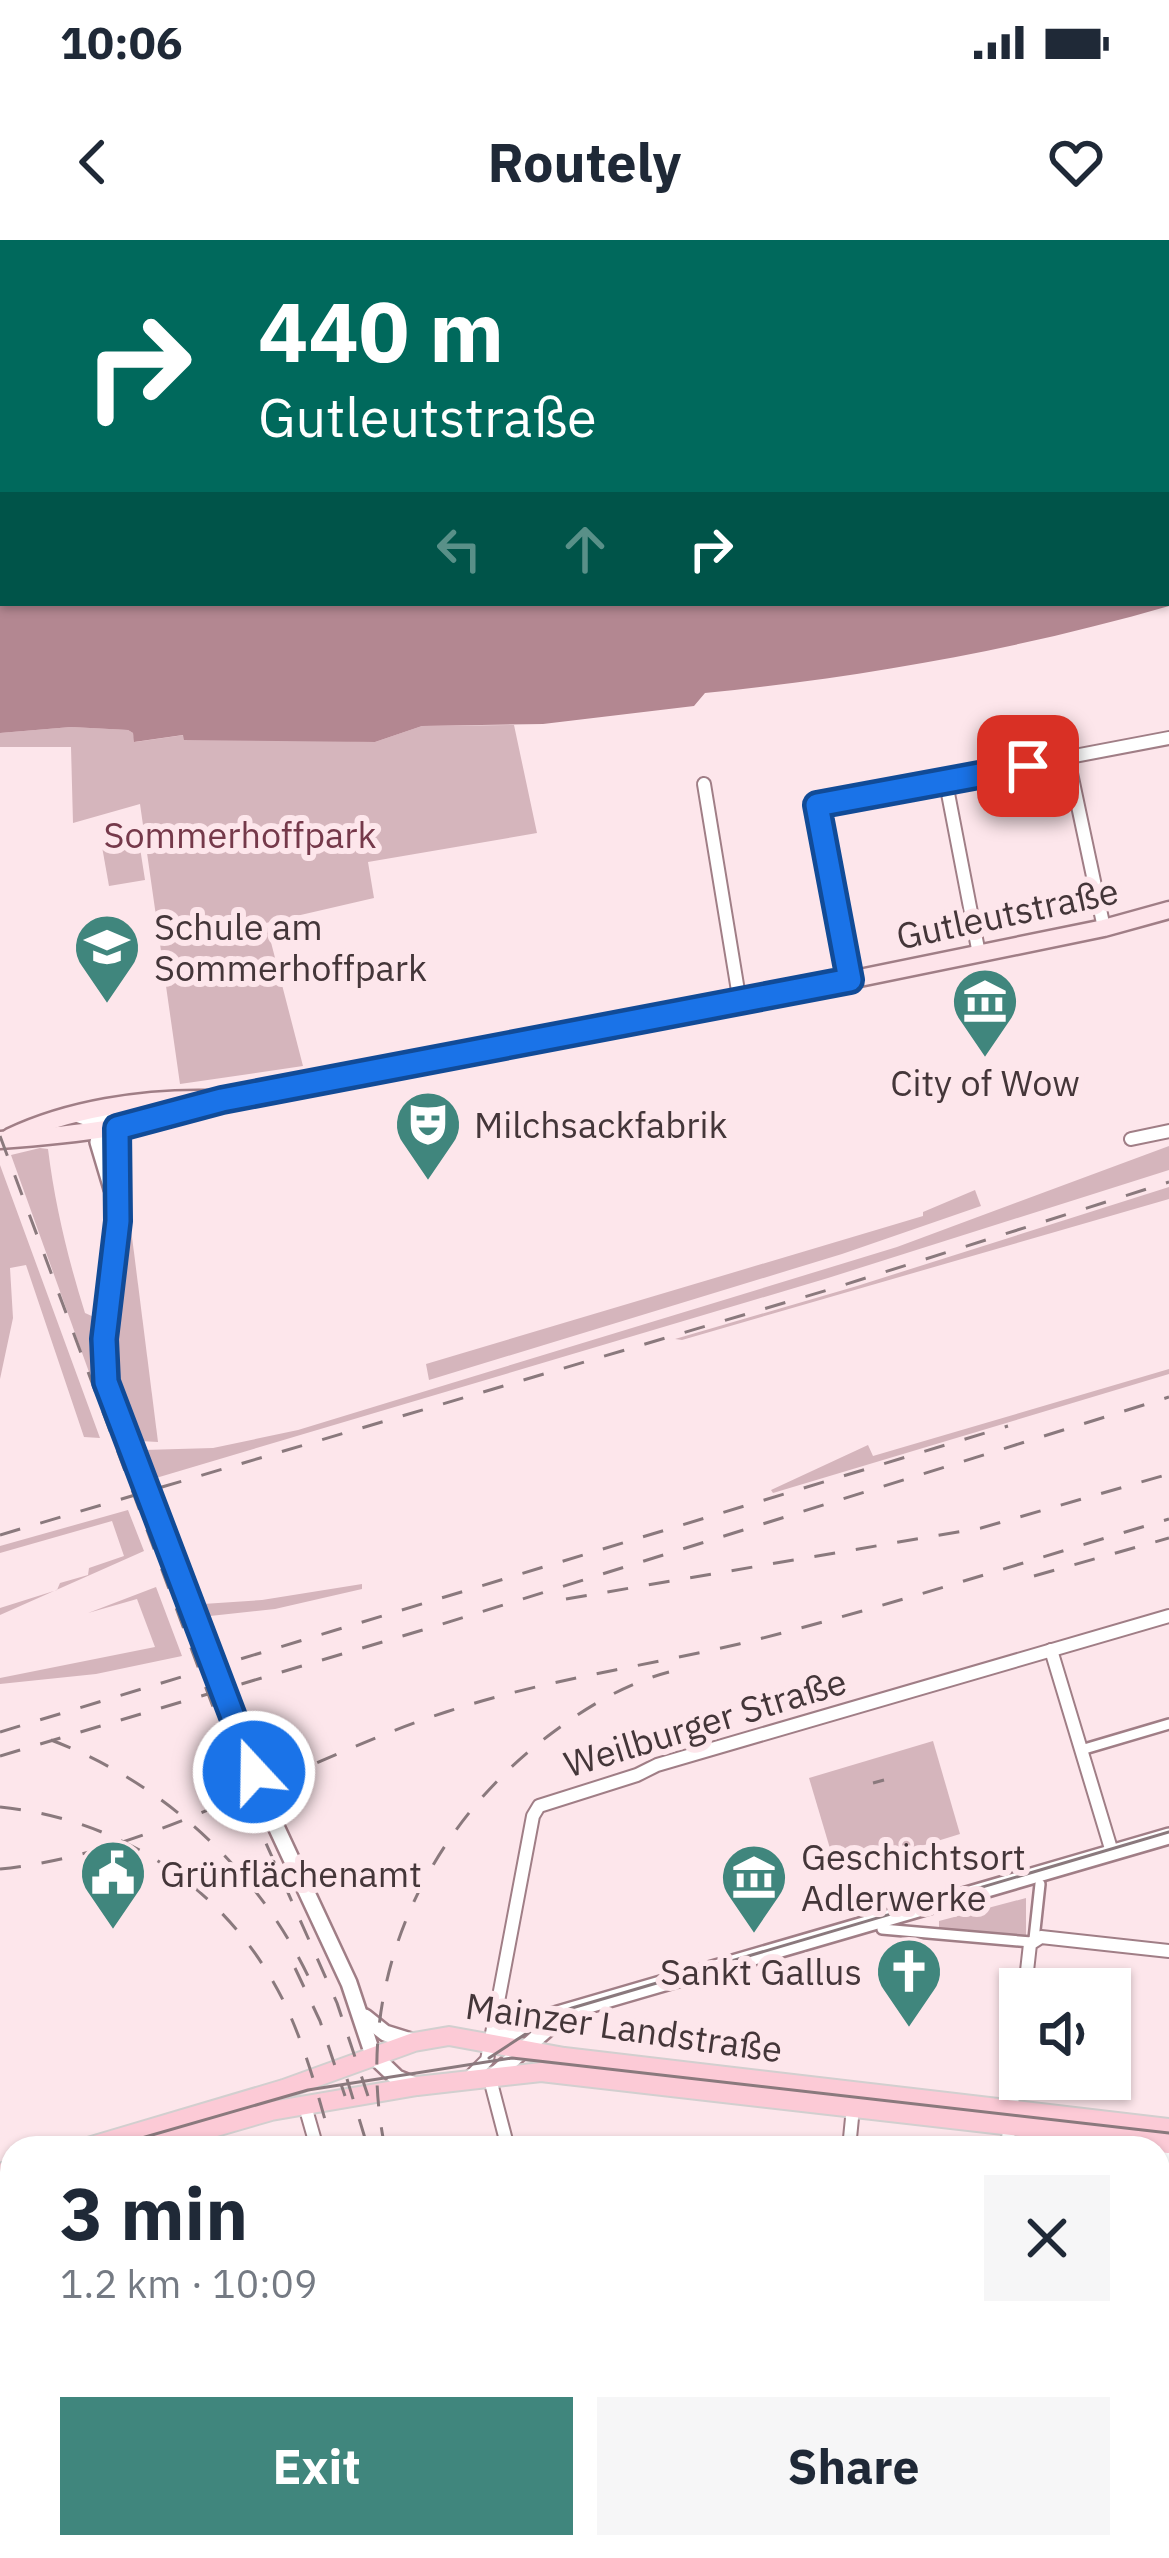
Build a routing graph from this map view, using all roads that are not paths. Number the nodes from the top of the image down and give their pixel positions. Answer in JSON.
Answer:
{"nodes":[{"id":1,"x":1169,"y":738,"type":"edge"},
{"id":2,"x":1068,"y":759,"type":"junction"},
{"id":3,"x":946,"y":782,"type":"junction"},
{"id":4,"x":704,"y":784,"type":"dead end"},
{"id":5,"x":1169,"y":910,"type":"edge"},
{"id":6,"x":1104,"y":928,"type":"junction"},
{"id":7,"x":980,"y":954,"type":"junction"},
{"id":8,"x":850,"y":980,"type":"junction"},
{"id":9,"x":740,"y":1003,"type":"junction"},
{"id":10,"x":157,"y":1112,"type":"junction"},
{"id":11,"x":103,"y":1126,"type":"junction"},
{"id":12,"x":1169,"y":1131,"type":"edge"},
{"id":13,"x":1131,"y":1139,"type":"dead end"},
{"id":14,"x":2,"y":1140,"type":"edge"},
{"id":15,"x":1169,"y":1618,"type":"edge"},
{"id":16,"x":1051,"y":1650,"type":"junction"},
{"id":17,"x":1169,"y":1724,"type":"edge"},
{"id":18,"x":1081,"y":1750,"type":"junction"},
{"id":19,"x":1169,"y":1836,"type":"edge"},
{"id":20,"x":1112,"y":1852,"type":"junction"},
{"id":21,"x":1040,"y":1884,"type":"dead end"},
{"id":22,"x":882,"y":1929,"type":"dead end"},
{"id":23,"x":1033,"y":1941,"type":"junction"},
{"id":24,"x":1169,"y":1952,"type":"edge"},
{"id":25,"x":1028,"y":1968,"type":"edge"},
{"id":26,"x":360,"y":2010,"type":"junction"},
{"id":27,"x":560,"y":2019,"type":"junction"},
{"id":28,"x":414,"y":2042,"type":"junction"},
{"id":29,"x":489,"y":2042,"type":"junction"},
{"id":30,"x":522,"y":2050,"type":"junction"},
{"id":31,"x":373,"y":2055,"type":"junction"},
{"id":32,"x":564,"y":2056,"type":"junction"},
{"id":33,"x":490,"y":2079,"type":"junction"},
{"id":34,"x":465,"y":2081,"type":"junction"},
{"id":35,"x":417,"y":2086,"type":"junction"},
{"id":36,"x":1013,"y":2100,"type":"edge"},
{"id":37,"x":305,"y":2106,"type":"junction"},
{"id":38,"x":853,"y":2108,"type":"junction"},
{"id":39,"x":1011,"y":2117,"type":"junction"},
{"id":40,"x":1169,"y":2128,"type":"edge"},
{"id":41,"x":125,"y":2136,"type":"edge"},
{"id":42,"x":184,"y":2136,"type":"edge"},
{"id":43,"x":314,"y":2136,"type":"edge"},
{"id":44,"x":505,"y":2136,"type":"edge"},
{"id":45,"x":850,"y":2136,"type":"edge"},
{"id":46,"x":1009,"y":2136,"type":"edge"},
{"id":47,"x":1108,"y":2136,"type":"edge"}],
"edges":[{"from":1,"to":2,"type":"street"},
{"from":2,"to":3,"type":"street"},
{"from":2,"to":6,"type":"street"},
{"from":3,"to":7,"type":"street"},
{"from":3,"to":8,"type":"street"},
{"from":4,"to":9,"type":"street"},
{"from":5,"to":6,"type":"main road","name":"Gutleutstraße"},
{"from":6,"to":7,"type":"main road","name":"Gutleutstraße"},
{"from":7,"to":8,"type":"main road","name":"Gutleutstraße"},
{"from":8,"to":9,"type":"main road","name":"Gutleutstraße"},
{"from":9,"to":10,"type":"main road","name":"Gutleutstraße"},
{"from":10,"to":11,"type":"main road","name":"Gutleutstraße"},
{"from":10,"to":11,"type":"main road","name":"Gutleutstraße"},
{"from":11,"to":14,"type":"main road","name":"Gutleutstraße"},
{"from":11,"to":26,"type":"street","bridge":true},
{"from":12,"to":13,"type":"street"},
{"from":15,"to":16,"type":"street","name":"Weilburger Straße"},
{"from":16,"to":18,"type":"street"},
{"from":16,"to":29,"type":"street","name":"Weilburger Straße"},
{"from":17,"to":18,"type":"street"},
{"from":18,"to":20,"type":"street"},
{"from":19,"to":20,"type":"street"},
{"from":20,"to":27,"type":"street"},
{"from":21,"to":23,"type":"street"},
{"from":22,"to":23,"type":"street"},
{"from":23,"to":24,"type":"street"},
{"from":23,"to":25,"type":"street"},
{"from":26,"to":28,"type":"street"},
{"from":26,"to":31,"type":"street"},
{"from":27,"to":29,"type":"street"},
{"from":27,"to":30,"type":"street"},
{"from":27,"to":32,"type":"street"},
{"from":28,"to":29,"type":"main road","name":"Mainzer Landstraße"},
{"from":28,"to":31,"type":"main road","name":"Mainzer Landstraße"},
{"from":29,"to":30,"type":"main road","name":"Mainzer Landstraße"},
{"from":29,"to":34,"type":"street","name":"Weilburger Straße"},
{"from":30,"to":32,"type":"main road","name":"Mainzer Landstraße"},
{"from":30,"to":33,"type":"street"},
{"from":31,"to":35,"type":"street"},
{"from":31,"to":41,"type":"main road","name":"Mainzer Landstraße"},
{"from":32,"to":39,"type":"main road","name":"Mainzer Landstraße"},
{"from":33,"to":34,"type":"main road","name":"Mainzer Landstraße"},
{"from":33,"to":38,"type":"main road","name":"Mainzer Landstraße"},
{"from":33,"to":44,"type":"street"},
{"from":34,"to":35,"type":"main road","name":"Mainzer Landstraße"},
{"from":35,"to":37,"type":"main road","name":"Mainzer Landstraße"},
{"from":36,"to":39,"type":"street"},
{"from":37,"to":42,"type":"main road","name":"Mainzer Landstraße"},
{"from":37,"to":43,"type":"street"},
{"from":38,"to":39,"type":"main road","name":"Mainzer Landstraße"},
{"from":38,"to":45,"type":"street"},
{"from":39,"to":40,"type":"main road","name":"Mainzer Landstraße"},
{"from":39,"to":46,"type":"street"},
{"from":39,"to":47,"type":"main road","name":"Mainzer Landstraße"}]}
